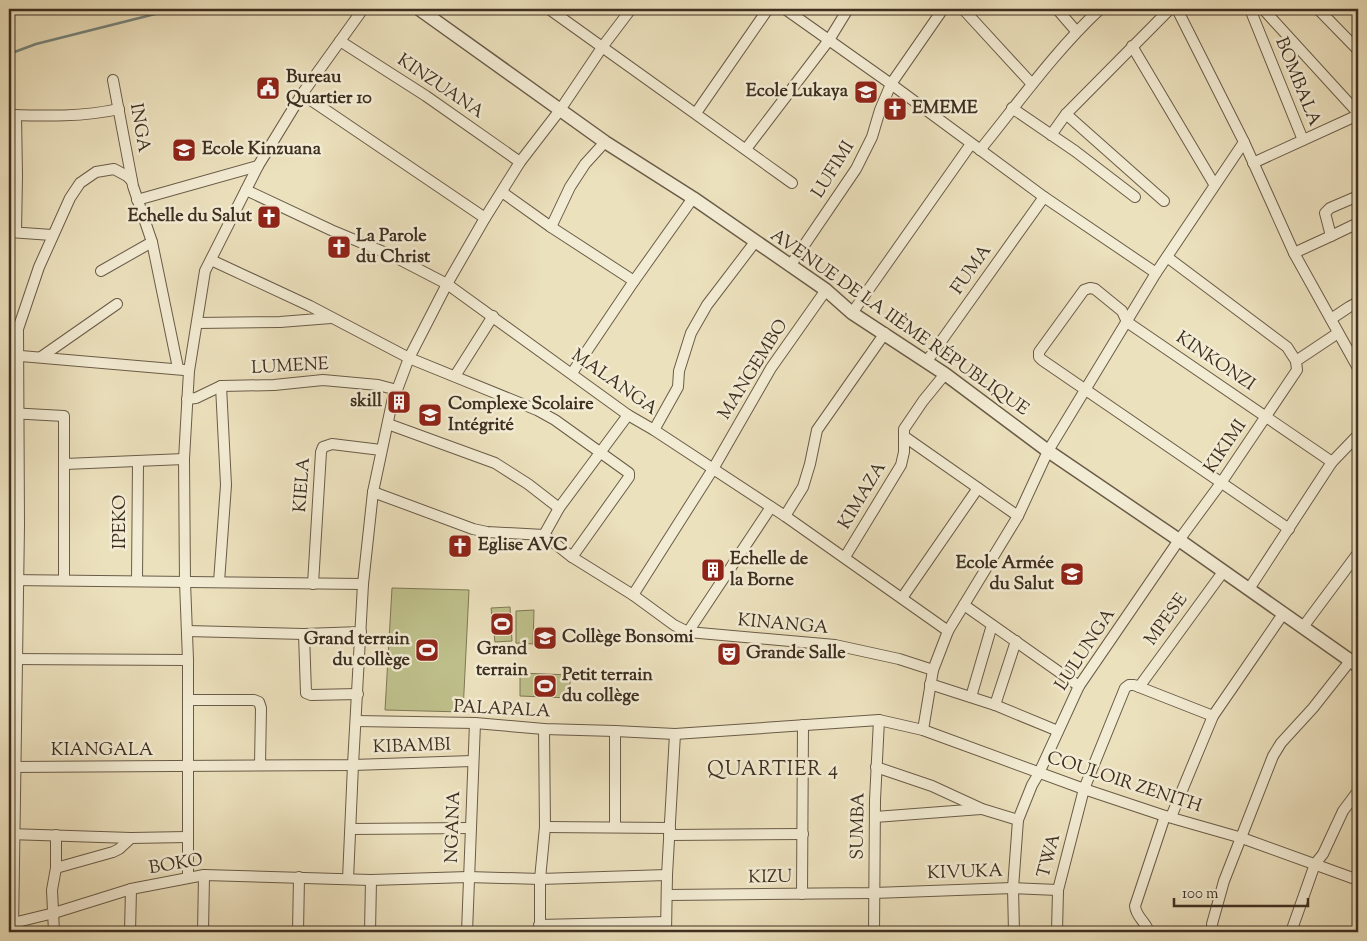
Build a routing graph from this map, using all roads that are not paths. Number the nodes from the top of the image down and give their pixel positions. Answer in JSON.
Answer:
{"nodes":[{"id":1,"x":363,"y":9,"type":"edge"},
{"id":2,"x":419,"y":9,"type":"edge"},
{"id":3,"x":549,"y":9,"type":"edge"},
{"id":4,"x":631,"y":9,"type":"edge"},
{"id":5,"x":768,"y":9,"type":"edge"},
{"id":6,"x":785,"y":9,"type":"edge"},
{"id":7,"x":848,"y":9,"type":"edge"},
{"id":8,"x":943,"y":9,"type":"edge"},
{"id":9,"x":963,"y":9,"type":"edge"},
{"id":10,"x":1057,"y":9,"type":"edge"},
{"id":11,"x":1100,"y":9,"type":"edge"},
{"id":12,"x":1170,"y":9,"type":"edge"},
{"id":13,"x":1178,"y":9,"type":"edge"},
{"id":14,"x":1250,"y":9,"type":"edge"},
{"id":15,"x":1263,"y":9,"type":"edge"},
{"id":16,"x":1318,"y":9,"type":"edge"},
{"id":17,"x":1076,"y":31,"type":"junction"},
{"id":18,"x":829,"y":40,"type":"junction"},
{"id":19,"x":340,"y":41,"type":"junction"},
{"id":20,"x":603,"y":46,"type":"junction"},
{"id":21,"x":1132,"y":46,"type":"junction"},
{"id":22,"x":1358,"y":50,"type":"edge"},
{"id":23,"x":113,"y":80,"type":"dead end"},
{"id":24,"x":891,"y":84,"type":"junction"},
{"id":25,"x":1032,"y":84,"type":"junction"},
{"id":26,"x":302,"y":94,"type":"junction"},
{"id":27,"x":1012,"y":108,"type":"junction"},
{"id":28,"x":119,"y":109,"type":"junction"},
{"id":29,"x":560,"y":110,"type":"junction"},
{"id":30,"x":696,"y":113,"type":"junction"},
{"id":31,"x":1066,"y":114,"type":"junction"},
{"id":32,"x":1358,"y":114,"type":"edge"},
{"id":33,"x":12,"y":115,"type":"edge"},
{"id":34,"x":1051,"y":134,"type":"junction"},
{"id":35,"x":1303,"y":140,"type":"junction"},
{"id":36,"x":605,"y":142,"type":"junction"},
{"id":37,"x":1244,"y":142,"type":"junction"},
{"id":38,"x":975,"y":147,"type":"junction"},
{"id":39,"x":746,"y":149,"type":"junction"},
{"id":40,"x":520,"y":162,"type":"junction"},
{"id":41,"x":1253,"y":163,"type":"junction"},
{"id":42,"x":258,"y":166,"type":"junction"},
{"id":43,"x":132,"y":181,"type":"junction"},
{"id":44,"x":792,"y":182,"type":"dead end"},
{"id":45,"x":1214,"y":184,"type":"junction"},
{"id":46,"x":246,"y":190,"type":"junction"},
{"id":47,"x":502,"y":192,"type":"junction"},
{"id":48,"x":1358,"y":196,"type":"edge"},
{"id":49,"x":1044,"y":197,"type":"junction"},
{"id":50,"x":1135,"y":197,"type":"dead end"},
{"id":51,"x":693,"y":198,"type":"junction"},
{"id":52,"x":137,"y":200,"type":"junction"},
{"id":53,"x":1164,"y":201,"type":"dead end"},
{"id":54,"x":485,"y":218,"type":"junction"},
{"id":55,"x":1358,"y":223,"type":"edge"},
{"id":56,"x":551,"y":227,"type":"junction"},
{"id":57,"x":12,"y":232,"type":"edge"},
{"id":58,"x":52,"y":235,"type":"junction"},
{"id":59,"x":1331,"y":236,"type":"junction"},
{"id":60,"x":152,"y":242,"type":"junction"},
{"id":61,"x":755,"y":242,"type":"junction"},
{"id":62,"x":1294,"y":253,"type":"junction"},
{"id":63,"x":1167,"y":257,"type":"junction"},
{"id":64,"x":210,"y":260,"type":"junction"},
{"id":65,"x":790,"y":266,"type":"junction"},
{"id":66,"x":101,"y":271,"type":"dead end"},
{"id":67,"x":1156,"y":273,"type":"junction"},
{"id":68,"x":634,"y":281,"type":"junction"},
{"id":69,"x":447,"y":284,"type":"junction"},
{"id":70,"x":826,"y":290,"type":"junction"},
{"id":71,"x":1358,"y":302,"type":"edge"},
{"id":72,"x":117,"y":304,"type":"dead end"},
{"id":73,"x":852,"y":313,"type":"junction"},
{"id":74,"x":493,"y":316,"type":"junction"},
{"id":75,"x":332,"y":318,"type":"junction"},
{"id":76,"x":1331,"y":320,"type":"junction"},
{"id":77,"x":1127,"y":322,"type":"junction"},
{"id":78,"x":197,"y":323,"type":"junction"},
{"id":79,"x":885,"y":333,"type":"junction"},
{"id":80,"x":1338,"y":333,"type":"junction"},
{"id":81,"x":13,"y":356,"type":"edge"},
{"id":82,"x":41,"y":357,"type":"junction"},
{"id":83,"x":408,"y":358,"type":"junction"},
{"id":84,"x":927,"y":361,"type":"junction"},
{"id":85,"x":1296,"y":361,"type":"junction"},
{"id":86,"x":1357,"y":361,"type":"edge"},
{"id":87,"x":178,"y":368,"type":"junction"},
{"id":88,"x":190,"y":371,"type":"junction"},
{"id":89,"x":572,"y":373,"type":"junction"},
{"id":90,"x":945,"y":374,"type":"junction"},
{"id":91,"x":455,"y":376,"type":"junction"},
{"id":92,"x":222,"y":386,"type":"junction"},
{"id":93,"x":397,"y":390,"type":"junction"},
{"id":94,"x":1085,"y":390,"type":"junction"},
{"id":95,"x":187,"y":399,"type":"junction"},
{"id":96,"x":13,"y":414,"type":"edge"},
{"id":97,"x":628,"y":415,"type":"junction"},
{"id":98,"x":1266,"y":417,"type":"junction"},
{"id":99,"x":388,"y":424,"type":"junction"},
{"id":100,"x":654,"y":430,"type":"junction"},
{"id":101,"x":1358,"y":435,"type":"edge"},
{"id":102,"x":905,"y":438,"type":"junction"},
{"id":103,"x":381,"y":450,"type":"junction"},
{"id":104,"x":1048,"y":451,"type":"junction"},
{"id":105,"x":600,"y":454,"type":"junction"},
{"id":106,"x":184,"y":459,"type":"junction"},
{"id":107,"x":138,"y":462,"type":"junction"},
{"id":108,"x":1332,"y":462,"type":"junction"},
{"id":109,"x":65,"y":464,"type":"junction"},
{"id":110,"x":13,"y":469,"type":"edge"},
{"id":111,"x":713,"y":469,"type":"junction"},
{"id":112,"x":1221,"y":483,"type":"junction"},
{"id":113,"x":978,"y":488,"type":"junction"},
{"id":114,"x":373,"y":492,"type":"junction"},
{"id":115,"x":771,"y":507,"type":"junction"},
{"id":116,"x":559,"y":508,"type":"junction"},
{"id":117,"x":784,"y":516,"type":"junction"},
{"id":118,"x":1018,"y":516,"type":"junction"},
{"id":119,"x":1289,"y":529,"type":"junction"},
{"id":120,"x":544,"y":534,"type":"junction"},
{"id":121,"x":1179,"y":540,"type":"junction"},
{"id":122,"x":1358,"y":553,"type":"edge"},
{"id":123,"x":572,"y":557,"type":"junction"},
{"id":124,"x":845,"y":557,"type":"junction"},
{"id":125,"x":1223,"y":572,"type":"junction"},
{"id":126,"x":13,"y":580,"type":"edge"},
{"id":127,"x":64,"y":580,"type":"junction"},
{"id":128,"x":137,"y":581,"type":"junction"},
{"id":129,"x":185,"y":582,"type":"junction"},
{"id":130,"x":219,"y":582,"type":"junction"},
{"id":131,"x":314,"y":584,"type":"junction"},
{"id":132,"x":364,"y":584,"type":"junction"},
{"id":133,"x":1249,"y":589,"type":"junction"},
{"id":134,"x":633,"y":594,"type":"junction"},
{"id":135,"x":902,"y":598,"type":"junction"},
{"id":136,"x":964,"y":605,"type":"junction"},
{"id":137,"x":1283,"y":614,"type":"junction"},
{"id":138,"x":992,"y":625,"type":"junction"},
{"id":139,"x":1302,"y":627,"type":"junction"},
{"id":140,"x":187,"y":631,"type":"junction"},
{"id":141,"x":948,"y":631,"type":"junction"},
{"id":142,"x":361,"y":632,"type":"junction"},
{"id":143,"x":688,"y":632,"type":"junction"},
{"id":144,"x":304,"y":634,"type":"junction"},
{"id":145,"x":1016,"y":642,"type":"junction"},
{"id":146,"x":13,"y":660,"type":"edge"},
{"id":147,"x":188,"y":660,"type":"junction"},
{"id":148,"x":1356,"y":663,"type":"edge"},
{"id":149,"x":933,"y":670,"type":"junction"},
{"id":150,"x":930,"y":684,"type":"junction"},
{"id":151,"x":1079,"y":686,"type":"junction"},
{"id":152,"x":1139,"y":687,"type":"junction"},
{"id":153,"x":358,"y":694,"type":"junction"},
{"id":154,"x":971,"y":697,"type":"junction"},
{"id":155,"x":188,"y":700,"type":"junction"},
{"id":156,"x":995,"y":705,"type":"junction"},
{"id":157,"x":12,"y":706,"type":"edge"},
{"id":158,"x":1213,"y":716,"type":"junction"},
{"id":159,"x":879,"y":720,"type":"junction"},
{"id":160,"x":356,"y":721,"type":"junction"},
{"id":161,"x":475,"y":723,"type":"junction"},
{"id":162,"x":803,"y":725,"type":"junction"},
{"id":163,"x":544,"y":729,"type":"junction"},
{"id":164,"x":615,"y":730,"type":"junction"},
{"id":165,"x":923,"y":730,"type":"junction"},
{"id":166,"x":1058,"y":731,"type":"junction"},
{"id":167,"x":675,"y":734,"type":"junction"},
{"id":168,"x":472,"y":761,"type":"junction"},
{"id":169,"x":260,"y":765,"type":"junction"},
{"id":170,"x":353,"y":765,"type":"junction"},
{"id":171,"x":188,"y":766,"type":"junction"},
{"id":172,"x":12,"y":767,"type":"edge"},
{"id":173,"x":876,"y":767,"type":"junction"},
{"id":174,"x":1040,"y":773,"type":"junction"},
{"id":175,"x":1084,"y":789,"type":"junction"},
{"id":176,"x":1358,"y":791,"type":"edge"},
{"id":177,"x":982,"y":809,"type":"junction"},
{"id":178,"x":875,"y":817,"type":"junction"},
{"id":179,"x":1168,"y":817,"type":"junction"},
{"id":180,"x":1018,"y":820,"type":"junction"},
{"id":181,"x":545,"y":827,"type":"junction"},
{"id":182,"x":614,"y":827,"type":"junction"},
{"id":183,"x":471,"y":828,"type":"junction"},
{"id":184,"x":351,"y":829,"type":"junction"},
{"id":185,"x":670,"y":832,"type":"junction"},
{"id":186,"x":11,"y":834,"type":"edge"},
{"id":187,"x":803,"y":834,"type":"junction"},
{"id":188,"x":56,"y":835,"type":"junction"},
{"id":189,"x":187,"y":837,"type":"junction"},
{"id":190,"x":131,"y":838,"type":"junction"},
{"id":191,"x":1242,"y":838,"type":"junction"},
{"id":192,"x":1315,"y":864,"type":"junction"},
{"id":193,"x":56,"y":868,"type":"junction"},
{"id":194,"x":204,"y":875,"type":"junction"},
{"id":195,"x":667,"y":875,"type":"junction"},
{"id":196,"x":188,"y":877,"type":"junction"},
{"id":197,"x":299,"y":877,"type":"junction"},
{"id":198,"x":468,"y":877,"type":"junction"},
{"id":199,"x":348,"y":879,"type":"junction"},
{"id":200,"x":540,"y":879,"type":"junction"},
{"id":201,"x":371,"y":880,"type":"junction"},
{"id":202,"x":1358,"y":880,"type":"edge"},
{"id":203,"x":1013,"y":888,"type":"junction"},
{"id":204,"x":131,"y":889,"type":"junction"},
{"id":205,"x":1058,"y":890,"type":"junction"},
{"id":206,"x":874,"y":893,"type":"junction"},
{"id":207,"x":802,"y":894,"type":"junction"},
{"id":208,"x":667,"y":895,"type":"junction"},
{"id":209,"x":12,"y":903,"type":"edge"},
{"id":210,"x":54,"y":913,"type":"junction"},
{"id":211,"x":666,"y":927,"type":"edge"},
{"id":212,"x":13,"y":928,"type":"edge"},
{"id":213,"x":540,"y":929,"type":"edge"},
{"id":214,"x":54,"y":932,"type":"edge"},
{"id":215,"x":130,"y":932,"type":"edge"},
{"id":216,"x":203,"y":932,"type":"edge"},
{"id":217,"x":298,"y":932,"type":"edge"},
{"id":218,"x":370,"y":932,"type":"edge"},
{"id":219,"x":467,"y":932,"type":"edge"},
{"id":220,"x":874,"y":932,"type":"edge"},
{"id":221,"x":1014,"y":932,"type":"edge"},
{"id":222,"x":1057,"y":932,"type":"edge"},
{"id":223,"x":1149,"y":932,"type":"edge"},
{"id":224,"x":1213,"y":932,"type":"edge"},
{"id":225,"x":1291,"y":932,"type":"edge"}],
"edges":[{"from":1,"to":19,"type":"street"},
{"from":2,"to":29,"type":"street","name":"AVENUE DE LA IIÈME RÉPUBLIQUE"},
{"from":3,"to":20,"type":"street"},
{"from":4,"to":20,"type":"street"},
{"from":5,"to":30,"type":"street"},
{"from":6,"to":18,"type":"street"},
{"from":7,"to":18,"type":"street"},
{"from":8,"to":24,"type":"street","name":"LUFIMI"},
{"from":9,"to":25,"type":"street"},
{"from":10,"to":17,"type":"street"},
{"from":11,"to":17,"type":"street"},
{"from":12,"to":21,"type":"street"},
{"from":13,"to":37,"type":"street"},
{"from":14,"to":35,"type":"street","name":"BOMBALA"},
{"from":15,"to":32,"type":"street","name":"BOMBALA"},
{"from":16,"to":22,"type":"street"},
{"from":17,"to":25,"type":"street"},
{"from":18,"to":24,"type":"street"},
{"from":18,"to":39,"type":"street"},
{"from":19,"to":26,"type":"street"},
{"from":19,"to":40,"type":"street","name":"KINZUANA"},
{"from":20,"to":29,"type":"street"},
{"from":20,"to":30,"type":"street"},
{"from":21,"to":31,"type":"street"},
{"from":21,"to":45,"type":"street"},
{"from":23,"to":28,"type":"street","name":"INGA"},
{"from":24,"to":38,"type":"street"},
{"from":24,"to":65,"type":"street","name":"LUFIMI"},
{"from":25,"to":27,"type":"street"},
{"from":26,"to":42,"type":"street"},
{"from":26,"to":54,"type":"street"},
{"from":27,"to":34,"type":"street"},
{"from":27,"to":38,"type":"street"},
{"from":28,"to":33,"type":"street"},
{"from":28,"to":43,"type":"street","name":"INGA"},
{"from":29,"to":36,"type":"street","name":"AVENUE DE LA IIÈME RÉPUBLIQUE"},
{"from":29,"to":40,"type":"street"},
{"from":30,"to":39,"type":"street"},
{"from":31,"to":34,"type":"street"},
{"from":31,"to":53,"type":"street"},
{"from":32,"to":35,"type":"street"},
{"from":33,"to":57,"type":"street"},
{"from":34,"to":50,"type":"street"},
{"from":35,"to":41,"type":"street"},
{"from":36,"to":51,"type":"street","name":"AVENUE DE LA IIÈME RÉPUBLIQUE"},
{"from":36,"to":56,"type":"street"},
{"from":37,"to":41,"type":"street"},
{"from":37,"to":45,"type":"street"},
{"from":38,"to":49,"type":"street"},
{"from":38,"to":73,"type":"street"},
{"from":39,"to":44,"type":"street"},
{"from":40,"to":47,"type":"street"},
{"from":41,"to":62,"type":"street"},
{"from":42,"to":46,"type":"street"},
{"from":42,"to":52,"type":"street"},
{"from":43,"to":52,"type":"street","name":"INGA"},
{"from":43,"to":58,"type":"street"},
{"from":45,"to":63,"type":"street"},
{"from":46,"to":64,"type":"street"},
{"from":46,"to":69,"type":"street","name":"MALANGA"},
{"from":47,"to":54,"type":"street"},
{"from":47,"to":56,"type":"street"},
{"from":48,"to":59,"type":"street"},
{"from":49,"to":67,"type":"street"},
{"from":49,"to":84,"type":"street","name":"FUMA"},
{"from":51,"to":61,"type":"street","name":"AVENUE DE LA IIÈME RÉPUBLIQUE"},
{"from":51,"to":68,"type":"street"},
{"from":52,"to":60,"type":"street","name":"INGA"},
{"from":54,"to":69,"type":"street"},
{"from":55,"to":59,"type":"street"},
{"from":56,"to":68,"type":"street"},
{"from":57,"to":58,"type":"street"},
{"from":58,"to":81,"type":"street"},
{"from":59,"to":62,"type":"street"},
{"from":60,"to":66,"type":"street"},
{"from":60,"to":87,"type":"street","name":"INGA"},
{"from":61,"to":65,"type":"street","name":"AVENUE DE LA IIÈME RÉPUBLIQUE"},
{"from":61,"to":100,"type":"street"},
{"from":62,"to":76,"type":"street"},
{"from":63,"to":67,"type":"street"},
{"from":63,"to":85,"type":"street"},
{"from":64,"to":75,"type":"street"},
{"from":64,"to":78,"type":"street"},
{"from":65,"to":70,"type":"street","name":"AVENUE DE LA IIÈME RÉPUBLIQUE"},
{"from":67,"to":77,"type":"street"},
{"from":68,"to":89,"type":"street"},
{"from":69,"to":74,"type":"street","name":"MALANGA"},
{"from":69,"to":83,"type":"street"},
{"from":70,"to":73,"type":"street","name":"AVENUE DE LA IIÈME RÉPUBLIQUE"},
{"from":70,"to":111,"type":"street","name":"MANGEMBO"},
{"from":71,"to":76,"type":"street"},
{"from":72,"to":82,"type":"street"},
{"from":73,"to":79,"type":"street","name":"AVENUE DE LA IIÈME RÉPUBLIQUE"},
{"from":74,"to":89,"type":"street","name":"MALANGA"},
{"from":74,"to":91,"type":"street"},
{"from":75,"to":78,"type":"street"},
{"from":75,"to":83,"type":"street"},
{"from":76,"to":80,"type":"street"},
{"from":77,"to":94,"type":"street"},
{"from":77,"to":94,"type":"street","name":"KINKONZI"},
{"from":77,"to":98,"type":"street","name":"KINKONZI"},
{"from":78,"to":88,"type":"street"},
{"from":79,"to":84,"type":"street","name":"AVENUE DE LA IIÈME RÉPUBLIQUE"},
{"from":79,"to":117,"type":"street"},
{"from":80,"to":85,"type":"street"},
{"from":80,"to":86,"type":"street"},
{"from":81,"to":82,"type":"street"},
{"from":81,"to":96,"type":"street"},
{"from":82,"to":87,"type":"street"},
{"from":83,"to":91,"type":"street"},
{"from":83,"to":93,"type":"street"},
{"from":84,"to":90,"type":"street","name":"AVENUE DE LA IIÈME RÉPUBLIQUE"},
{"from":85,"to":98,"type":"street","name":"KIKIMI"},
{"from":87,"to":88,"type":"street"},
{"from":88,"to":95,"type":"street"},
{"from":89,"to":97,"type":"street","name":"MALANGA"},
{"from":90,"to":102,"type":"street","name":"KIMAZA"},
{"from":90,"to":104,"type":"street","name":"AVENUE DE LA IIÈME RÉPUBLIQUE"},
{"from":91,"to":105,"type":"street"},
{"from":92,"to":93,"type":"street","name":"LUMENE"},
{"from":92,"to":95,"type":"street","name":"LUMENE"},
{"from":92,"to":130,"type":"street"},
{"from":93,"to":99,"type":"street"},
{"from":94,"to":104,"type":"street"},
{"from":94,"to":112,"type":"street"},
{"from":95,"to":106,"type":"street"},
{"from":96,"to":109,"type":"street"},
{"from":96,"to":110,"type":"street"},
{"from":97,"to":100,"type":"street","name":"MALANGA"},
{"from":97,"to":105,"type":"street"},
{"from":98,"to":108,"type":"street","name":"KINKONZI"},
{"from":98,"to":112,"type":"street","name":"KIKIMI"},
{"from":99,"to":103,"type":"street"},
{"from":99,"to":116,"type":"street"},
{"from":100,"to":111,"type":"street","name":"MALANGA"},
{"from":101,"to":108,"type":"street"},
{"from":102,"to":113,"type":"street"},
{"from":102,"to":124,"type":"street","name":"KIMAZA"},
{"from":103,"to":114,"type":"street"},
{"from":103,"to":131,"type":"street","name":"KIELA"},
{"from":104,"to":118,"type":"street"},
{"from":104,"to":121,"type":"street","name":"AVENUE DE LA IIÈME RÉPUBLIQUE"},
{"from":105,"to":116,"type":"street"},
{"from":105,"to":123,"type":"street"},
{"from":106,"to":107,"type":"street"},
{"from":106,"to":129,"type":"street"},
{"from":107,"to":109,"type":"street"},
{"from":107,"to":128,"type":"street","name":"IPEKO"},
{"from":108,"to":119,"type":"street"},
{"from":109,"to":127,"type":"street"},
{"from":110,"to":126,"type":"street"},
{"from":111,"to":115,"type":"street","name":"MALANGA"},
{"from":111,"to":134,"type":"street"},
{"from":112,"to":119,"type":"street"},
{"from":112,"to":121,"type":"street","name":"KIKIMI"},
{"from":113,"to":118,"type":"street"},
{"from":113,"to":135,"type":"street"},
{"from":114,"to":120,"type":"street"},
{"from":114,"to":132,"type":"street"},
{"from":115,"to":117,"type":"street","name":"MALANGA"},
{"from":115,"to":143,"type":"street"},
{"from":116,"to":120,"type":"street"},
{"from":117,"to":124,"type":"street","name":"MALANGA"},
{"from":118,"to":136,"type":"street"},
{"from":119,"to":133,"type":"street"},
{"from":120,"to":123,"type":"street","name":"KINANGA"},
{"from":121,"to":125,"type":"street","name":"AVENUE DE LA IIÈME RÉPUBLIQUE"},
{"from":121,"to":151,"type":"street","name":"LULUNGA"},
{"from":122,"to":139,"type":"street"},
{"from":123,"to":134,"type":"street","name":"KINANGA"},
{"from":124,"to":135,"type":"street","name":"MALANGA"},
{"from":125,"to":133,"type":"street","name":"AVENUE DE LA IIÈME RÉPUBLIQUE"},
{"from":125,"to":152,"type":"street","name":"MPESE"},
{"from":126,"to":127,"type":"street"},
{"from":126,"to":146,"type":"street"},
{"from":127,"to":128,"type":"street"},
{"from":128,"to":129,"type":"street"},
{"from":129,"to":130,"type":"street"},
{"from":129,"to":140,"type":"street"},
{"from":130,"to":131,"type":"street"},
{"from":131,"to":132,"type":"street"},
{"from":132,"to":142,"type":"street"},
{"from":133,"to":137,"type":"street","name":"AVENUE DE LA IIÈME RÉPUBLIQUE"},
{"from":134,"to":143,"type":"street","name":"KINANGA"},
{"from":135,"to":141,"type":"street","name":"MALANGA"},
{"from":136,"to":138,"type":"street"},
{"from":136,"to":141,"type":"street"},
{"from":137,"to":139,"type":"street","name":"AVENUE DE LA IIÈME RÉPUBLIQUE"},
{"from":137,"to":158,"type":"street"},
{"from":138,"to":145,"type":"street"},
{"from":138,"to":154,"type":"street"},
{"from":139,"to":148,"type":"street","name":"AVENUE DE LA IIÈME RÉPUBLIQUE"},
{"from":140,"to":144,"type":"street"},
{"from":140,"to":147,"type":"street"},
{"from":141,"to":149,"type":"street"},
{"from":142,"to":144,"type":"street"},
{"from":142,"to":153,"type":"street"},
{"from":143,"to":149,"type":"street","name":"KINANGA"},
{"from":144,"to":153,"type":"street"},
{"from":145,"to":151,"type":"street"},
{"from":145,"to":156,"type":"street"},
{"from":146,"to":147,"type":"street"},
{"from":146,"to":157,"type":"street"},
{"from":147,"to":155,"type":"street"},
{"from":148,"to":191,"type":"street"},
{"from":149,"to":150,"type":"street"},
{"from":150,"to":154,"type":"street"},
{"from":150,"to":165,"type":"street"},
{"from":151,"to":166,"type":"street","name":"LULUNGA"},
{"from":152,"to":158,"type":"street"},
{"from":152,"to":175,"type":"street","name":"MPESE"},
{"from":153,"to":160,"type":"street"},
{"from":154,"to":156,"type":"street"},
{"from":155,"to":169,"type":"street"},
{"from":155,"to":171,"type":"street"},
{"from":156,"to":166,"type":"street"},
{"from":157,"to":172,"type":"street"},
{"from":158,"to":179,"type":"street"},
{"from":159,"to":162,"type":"street"},
{"from":159,"to":165,"type":"street","name":"COULOIR ZENITH"},
{"from":159,"to":173,"type":"street","name":"SUMBA"},
{"from":160,"to":161,"type":"street","name":"PALAPALA"},
{"from":160,"to":170,"type":"street"},
{"from":161,"to":163,"type":"street","name":"PALAPALA"},
{"from":161,"to":168,"type":"street","name":"NGANA"},
{"from":162,"to":167,"type":"street"},
{"from":162,"to":187,"type":"street"},
{"from":163,"to":164,"type":"street","name":"PALAPALA"},
{"from":163,"to":181,"type":"street"},
{"from":164,"to":167,"type":"street","name":"PALAPALA"},
{"from":164,"to":182,"type":"street"},
{"from":165,"to":174,"type":"street","name":"COULOIR ZENITH"},
{"from":166,"to":174,"type":"street","name":"LULUNGA"},
{"from":167,"to":185,"type":"street"},
{"from":168,"to":170,"type":"street","name":"KIBAMBI"},
{"from":168,"to":183,"type":"street","name":"NGANA"},
{"from":169,"to":170,"type":"street"},
{"from":169,"to":171,"type":"street"},
{"from":170,"to":184,"type":"street"},
{"from":171,"to":172,"type":"street","name":"KIANGALA"},
{"from":171,"to":189,"type":"street"},
{"from":172,"to":186,"type":"street"},
{"from":173,"to":177,"type":"street"},
{"from":173,"to":178,"type":"street","name":"SUMBA"},
{"from":174,"to":175,"type":"street","name":"COULOIR ZENITH"},
{"from":174,"to":180,"type":"street","name":"LULUNGA"},
{"from":175,"to":179,"type":"street","name":"COULOIR ZENITH"},
{"from":175,"to":205,"type":"street","name":"TWA"},
{"from":176,"to":192,"type":"street"},
{"from":177,"to":178,"type":"street"},
{"from":177,"to":180,"type":"street"},
{"from":178,"to":206,"type":"street","name":"SUMBA"},
{"from":179,"to":191,"type":"street","name":"COULOIR ZENITH"},
{"from":179,"to":223,"type":"street"},
{"from":180,"to":203,"type":"street","name":"LULUNGA"},
{"from":181,"to":182,"type":"street"},
{"from":181,"to":200,"type":"street"},
{"from":182,"to":185,"type":"street"},
{"from":183,"to":184,"type":"street"},
{"from":183,"to":198,"type":"street","name":"NGANA"},
{"from":184,"to":199,"type":"street"},
{"from":185,"to":187,"type":"street"},
{"from":185,"to":195,"type":"street"},
{"from":186,"to":188,"type":"street"},
{"from":186,"to":209,"type":"street"},
{"from":187,"to":207,"type":"street"},
{"from":188,"to":190,"type":"street"},
{"from":188,"to":193,"type":"street"},
{"from":189,"to":190,"type":"street"},
{"from":189,"to":196,"type":"street"},
{"from":190,"to":193,"type":"street"},
{"from":191,"to":192,"type":"street","name":"COULOIR ZENITH"},
{"from":191,"to":224,"type":"street"},
{"from":192,"to":202,"type":"street","name":"COULOIR ZENITH"},
{"from":192,"to":225,"type":"street"},
{"from":193,"to":210,"type":"street"},
{"from":194,"to":196,"type":"street","name":"BOKO"},
{"from":194,"to":197,"type":"street","name":"BOKO"},
{"from":194,"to":216,"type":"street"},
{"from":195,"to":200,"type":"street"},
{"from":195,"to":208,"type":"street"},
{"from":196,"to":204,"type":"street","name":"BOKO"},
{"from":197,"to":199,"type":"street","name":"BOKO"},
{"from":197,"to":217,"type":"street"},
{"from":198,"to":200,"type":"street"},
{"from":198,"to":201,"type":"street"},
{"from":198,"to":219,"type":"street","name":"NGANA"},
{"from":199,"to":201,"type":"street","name":"BOKO"},
{"from":200,"to":213,"type":"street"},
{"from":201,"to":218,"type":"street"},
{"from":203,"to":205,"type":"street","name":"KIVUKA"},
{"from":203,"to":206,"type":"street","name":"KIVUKA"},
{"from":203,"to":221,"type":"street","name":"LULUNGA"},
{"from":204,"to":210,"type":"street","name":"BOKO"},
{"from":204,"to":215,"type":"street"},
{"from":205,"to":222,"type":"street","name":"TWA"},
{"from":206,"to":207,"type":"street","name":"KIZU"},
{"from":206,"to":220,"type":"street","name":"SUMBA"},
{"from":207,"to":208,"type":"street","name":"KIZU"},
{"from":208,"to":211,"type":"street"},
{"from":209,"to":212,"type":"street"},
{"from":210,"to":212,"type":"street","name":"BOKO"},
{"from":210,"to":214,"type":"street"},
{"from":211,"to":213,"type":"street"}]}
